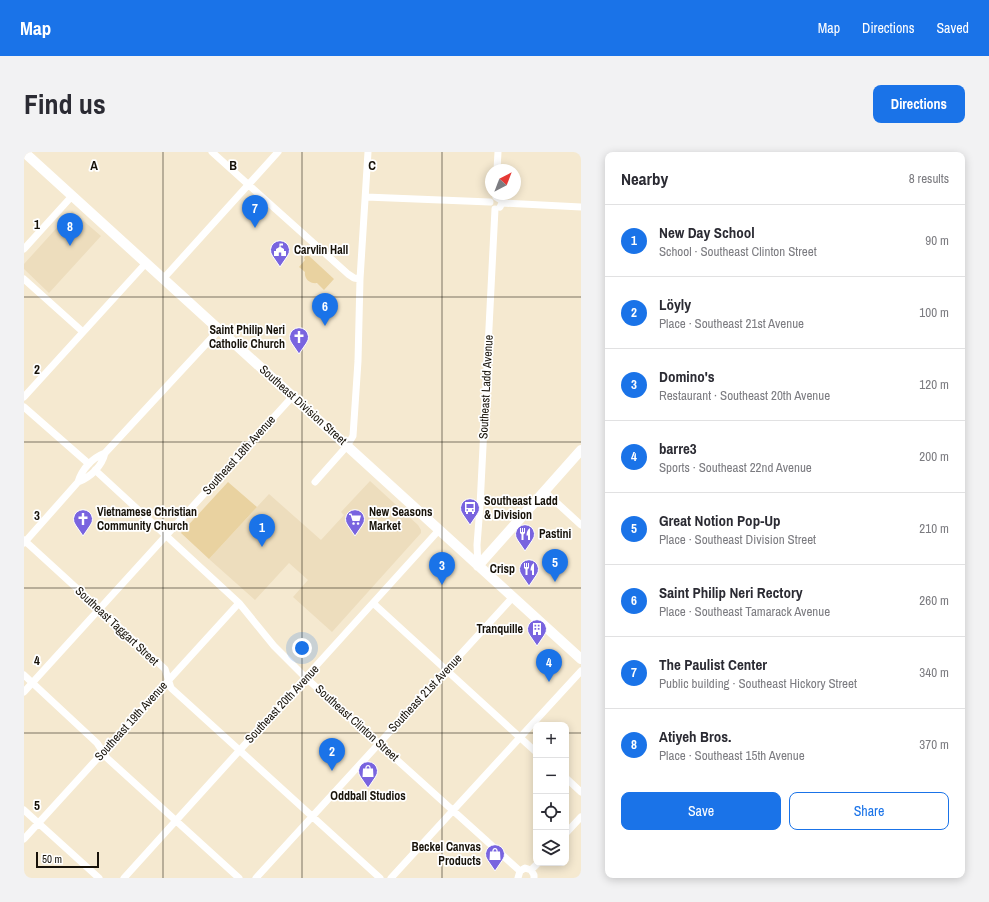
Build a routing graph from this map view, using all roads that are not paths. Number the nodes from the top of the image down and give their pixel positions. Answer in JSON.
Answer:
{"nodes":[{"id":1,"x":24,"y":152,"type":"edge"},
{"id":2,"x":212,"y":152,"type":"edge"},
{"id":3,"x":278,"y":152,"type":"edge"},
{"id":4,"x":368,"y":152,"type":"edge"},
{"id":5,"x":498,"y":152,"type":"edge"},
{"id":6,"x":497,"y":164,"type":"edge"},
{"id":7,"x":247,"y":185,"type":"junction"},
{"id":8,"x":72,"y":196,"type":"junction"},
{"id":9,"x":366,"y":196,"type":"junction"},
{"id":10,"x":500,"y":200,"type":"edge"},
{"id":11,"x":490,"y":202,"type":"joint"},
{"id":12,"x":502,"y":203,"type":"junction"},
{"id":13,"x":581,"y":206,"type":"edge"},
{"id":14,"x":495,"y":209,"type":"junction"},
{"id":15,"x":24,"y":250,"type":"edge"},
{"id":16,"x":146,"y":263,"type":"junction"},
{"id":17,"x":24,"y":279,"type":"edge"},
{"id":18,"x":163,"y":279,"type":"junction"},
{"id":19,"x":360,"y":279,"type":"junction"},
{"id":20,"x":219,"y":330,"type":"junction"},
{"id":21,"x":82,"y":332,"type":"junction"},
{"id":22,"x":293,"y":396,"type":"junction"},
{"id":23,"x":24,"y":397,"type":"edge"},
{"id":24,"x":24,"y":407,"type":"edge"},
{"id":25,"x":347,"y":446,"type":"junction"},
{"id":26,"x":581,"y":450,"type":"edge"},
{"id":27,"x":105,"y":453,"type":"junction"},
{"id":28,"x":89,"y":464,"type":"junction"},
{"id":29,"x":95,"y":470,"type":"junction"},
{"id":30,"x":78,"y":482,"type":"junction"},
{"id":31,"x":315,"y":482,"type":"dead end"},
{"id":32,"x":544,"y":491,"type":"junction"},
{"id":33,"x":581,"y":525,"type":"edge"},
{"id":34,"x":439,"y":530,"type":"junction"},
{"id":35,"x":165,"y":536,"type":"junction"},
{"id":36,"x":24,"y":542,"type":"edge"},
{"id":37,"x":478,"y":566,"type":"junction"},
{"id":38,"x":513,"y":597,"type":"junction"},
{"id":39,"x":239,"y":603,"type":"junction"},
{"id":40,"x":373,"y":603,"type":"junction"},
{"id":41,"x":99,"y":608,"type":"junction"},
{"id":42,"x":581,"y":659,"type":"edge"},
{"id":43,"x":446,"y":670,"type":"junction"},
{"id":44,"x":581,"y":671,"type":"edge"},
{"id":45,"x":24,"y":675,"type":"edge"},
{"id":46,"x":305,"y":676,"type":"junction"},
{"id":47,"x":169,"y":679,"type":"junction"},
{"id":48,"x":32,"y":682,"type":"junction"},
{"id":49,"x":24,"y":692,"type":"edge"},
{"id":50,"x":520,"y":737,"type":"junction"},
{"id":51,"x":379,"y":743,"type":"junction"},
{"id":52,"x":533,"y":749,"type":"edge"},
{"id":53,"x":239,"y":750,"type":"junction"},
{"id":54,"x":103,"y":752,"type":"junction"},
{"id":55,"x":569,"y":781,"type":"edge"},
{"id":56,"x":581,"y":792,"type":"edge"},
{"id":57,"x":24,"y":810,"type":"edge"},
{"id":58,"x":453,"y":810,"type":"junction"},
{"id":59,"x":312,"y":816,"type":"junction"},
{"id":60,"x":581,"y":817,"type":"edge"},
{"id":61,"x":176,"y":820,"type":"junction"},
{"id":62,"x":39,"y":824,"type":"junction"},
{"id":63,"x":569,"y":830,"type":"edge"},
{"id":64,"x":24,"y":839,"type":"edge"},
{"id":65,"x":535,"y":866,"type":"edge"},
{"id":66,"x":531,"y":870,"type":"junction"},
{"id":67,"x":519,"y":875,"type":"edge"},
{"id":68,"x":99,"y":878,"type":"edge"},
{"id":69,"x":124,"y":878,"type":"edge"},
{"id":70,"x":239,"y":878,"type":"edge"},
{"id":71,"x":256,"y":878,"type":"edge"},
{"id":72,"x":380,"y":878,"type":"edge"},
{"id":73,"x":391,"y":878,"type":"edge"},
{"id":74,"x":534,"y":878,"type":"edge"}],
"edges":[{"from":1,"to":8,"type":"main road","name":"Southeast Division Street"},
{"from":2,"to":7,"type":"street"},
{"from":3,"to":7,"type":"street"},
{"from":4,"to":9,"type":"street"},
{"from":5,"to":6,"type":"street"},
{"from":7,"to":18,"type":"street"},
{"from":7,"to":19,"type":"street"},
{"from":8,"to":15,"type":"street"},
{"from":8,"to":16,"type":"main road","name":"Southeast Division Street"},
{"from":9,"to":11,"type":"street"},
{"from":9,"to":19,"type":"street"},
{"from":10,"to":12,"type":"street"},
{"from":11,"to":14,"type":"street"},
{"from":12,"to":13,"type":"street"},
{"from":12,"to":14,"type":"street"},
{"from":14,"to":37,"type":"street","name":"Southeast Ladd Avenue"},
{"from":16,"to":18,"type":"main road","name":"Southeast Division Street"},
{"from":16,"to":21,"type":"street"},
{"from":17,"to":21,"type":"street"},
{"from":18,"to":20,"type":"main road","name":"Southeast Division Street"},
{"from":19,"to":25,"type":"street"},
{"from":20,"to":22,"type":"main road","name":"Southeast Division Street"},
{"from":20,"to":27,"type":"street"},
{"from":21,"to":23,"type":"street"},
{"from":22,"to":25,"type":"main road","name":"Southeast Division Street"},
{"from":22,"to":35,"type":"street","name":"Southeast 18th Avenue"},
{"from":24,"to":28,"type":"street"},
{"from":25,"to":31,"type":"street"},
{"from":25,"to":34,"type":"main road","name":"Southeast Division Street"},
{"from":26,"to":32,"type":"main road"},
{"from":27,"to":28,"type":"street"},
{"from":27,"to":29,"type":"street"},
{"from":28,"to":30,"type":"street"},
{"from":29,"to":30,"type":"street"},
{"from":29,"to":35,"type":"street","name":"Southeast Clinton Street"},
{"from":30,"to":36,"type":"street"},
{"from":32,"to":33,"type":"street"},
{"from":32,"to":37,"type":"main road"},
{"from":34,"to":37,"type":"main road","name":"Southeast Division Street"},
{"from":34,"to":40,"type":"street","name":"Southeast 20th Avenue"},
{"from":35,"to":39,"type":"street","name":"Southeast Clinton Street"},
{"from":35,"to":41,"type":"street","name":"Southeast 18th Avenue"},
{"from":36,"to":41,"type":"street","name":"Southeast Taggart Street"},
{"from":37,"to":38,"type":"main road","name":"Southeast Division Street"},
{"from":38,"to":42,"type":"main road","name":"Southeast Division Street"},
{"from":38,"to":43,"type":"street","name":"Southeast 21st Avenue"},
{"from":39,"to":46,"type":"street","name":"Southeast Clinton Street"},
{"from":39,"to":47,"type":"street","name":"Southeast 19th Avenue"},
{"from":40,"to":43,"type":"street"},
{"from":40,"to":46,"type":"street","name":"Southeast 20th Avenue"},
{"from":41,"to":47,"type":"street","name":"Southeast Taggart Street"},
{"from":41,"to":48,"type":"street","name":"Southeast 18th Avenue"},
{"from":43,"to":50,"type":"street"},
{"from":43,"to":51,"type":"street","name":"Southeast 21st Avenue"},
{"from":44,"to":50,"type":"street"},
{"from":45,"to":48,"type":"street"},
{"from":46,"to":51,"type":"street","name":"Southeast Clinton Street"},
{"from":46,"to":53,"type":"street","name":"Southeast 20th Avenue"},
{"from":47,"to":53,"type":"street","name":"Southeast Taggart Street"},
{"from":47,"to":54,"type":"street","name":"Southeast 19th Avenue"},
{"from":48,"to":49,"type":"street","name":"Southeast 18th Avenue"},
{"from":48,"to":54,"type":"street"},
{"from":50,"to":52,"type":"street"},
{"from":50,"to":58,"type":"street"},
{"from":51,"to":58,"type":"street","name":"Southeast Clinton Street"},
{"from":51,"to":59,"type":"street","name":"Southeast 21st Avenue"},
{"from":53,"to":59,"type":"street","name":"Southeast Taggart Street"},
{"from":53,"to":61,"type":"street","name":"Southeast 20th Avenue"},
{"from":54,"to":61,"type":"street"},
{"from":54,"to":62,"type":"street","name":"Southeast 19th Avenue"},
{"from":55,"to":56,"type":"street"},
{"from":57,"to":62,"type":"street"},
{"from":58,"to":67,"type":"street","name":"Southeast Clinton Street"},
{"from":58,"to":73,"type":"street"},
{"from":59,"to":71,"type":"street","name":"Southeast 21st Avenue"},
{"from":59,"to":72,"type":"street","name":"Southeast Taggart Street"},
{"from":60,"to":63,"type":"street"},
{"from":61,"to":69,"type":"street","name":"Southeast 20th Avenue"},
{"from":61,"to":70,"type":"street"},
{"from":62,"to":64,"type":"street","name":"Southeast 19th Avenue"},
{"from":62,"to":68,"type":"street"},
{"from":65,"to":66,"type":"street"},
{"from":66,"to":67,"type":"street"},
{"from":66,"to":74,"type":"street"}]}
